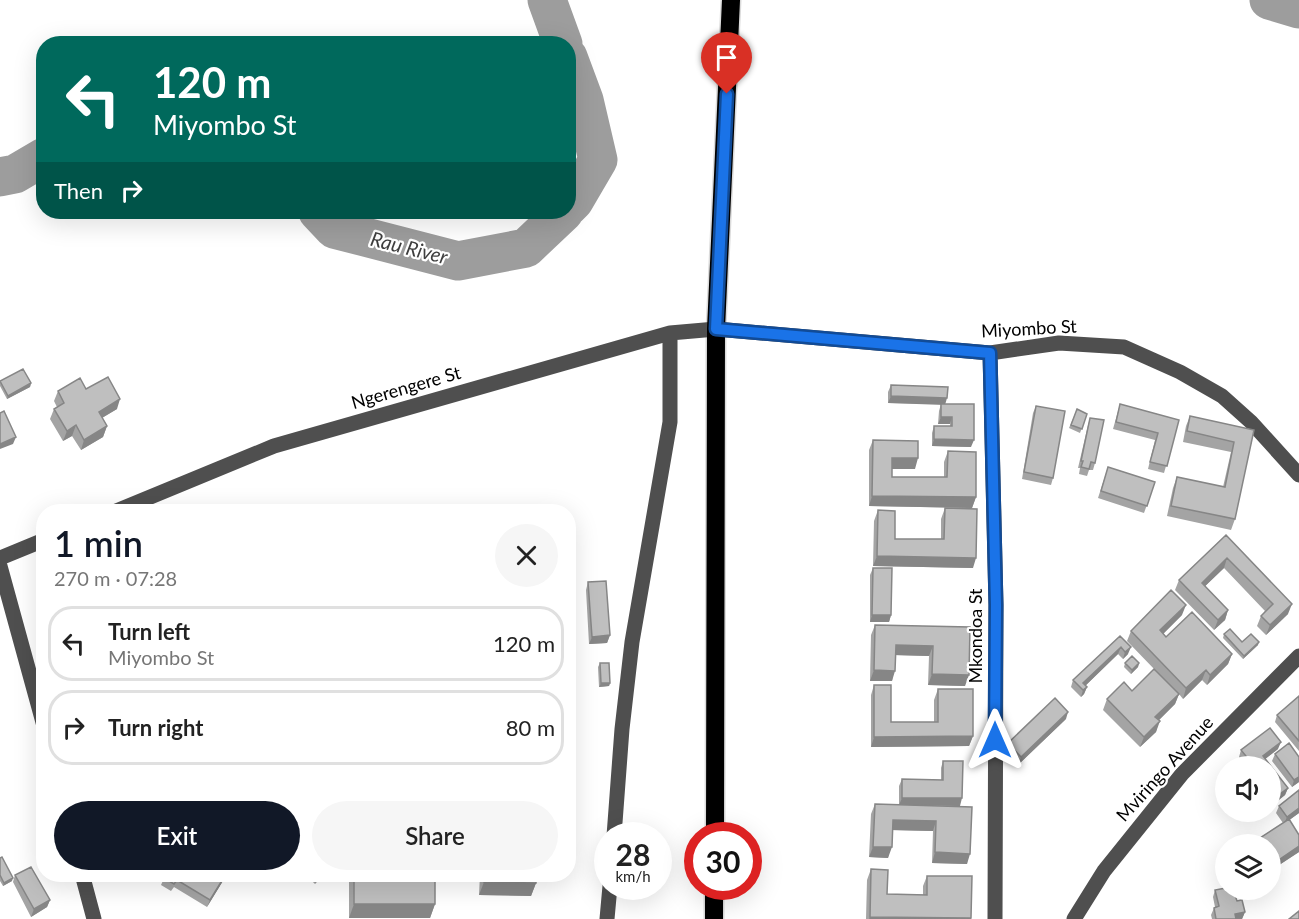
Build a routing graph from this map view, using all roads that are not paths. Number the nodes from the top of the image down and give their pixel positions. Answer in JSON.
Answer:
{"nodes":[{"id":1,"x":731,"y":0,"type":"edge"},
{"id":2,"x":716,"y":329,"type":"junction"},
{"id":3,"x":670,"y":333,"type":"junction"},
{"id":4,"x":990,"y":353,"type":"junction"},
{"id":5,"x":1299,"y":475,"type":"edge"},
{"id":6,"x":133,"y":504,"type":"edge"},
{"id":7,"x":36,"y":543,"type":"edge"},
{"id":8,"x":0,"y":558,"type":"edge"},
{"id":9,"x":0,"y":566,"type":"edge"},
{"id":10,"x":1299,"y":656,"type":"edge"},
{"id":11,"x":36,"y":697,"type":"edge"},
{"id":12,"x":615,"y":822,"type":"edge"},
{"id":13,"x":715,"y":822,"type":"edge"},
{"id":14,"x":84,"y":882,"type":"edge"},
{"id":15,"x":609,"y":900,"type":"edge"},
{"id":16,"x":714,"y":900,"type":"edge"},
{"id":17,"x":94,"y":919,"type":"edge"},
{"id":18,"x":607,"y":919,"type":"edge"},
{"id":19,"x":714,"y":919,"type":"edge"},
{"id":20,"x":995,"y":919,"type":"edge"},
{"id":21,"x":1074,"y":919,"type":"edge"}],
"edges":[{"from":1,"to":2,"type":"highway"},
{"from":2,"to":3,"type":"street","name":"Ngerengere St"},
{"from":2,"to":4,"type":"street","name":"Miyombo St"},
{"from":2,"to":13,"type":"highway"},
{"from":3,"to":6,"type":"street","name":"Ngerengere St"},
{"from":3,"to":12,"type":"street"},
{"from":4,"to":5,"type":"street","name":"Miyombo St"},
{"from":4,"to":20,"type":"street","name":"Mkondoa St"},
{"from":7,"to":8,"type":"street"},
{"from":9,"to":11,"type":"street"},
{"from":10,"to":21,"type":"street","name":"Mviringo Avenue"},
{"from":14,"to":17,"type":"street"},
{"from":15,"to":18,"type":"street"},
{"from":16,"to":19,"type":"highway"}]}
